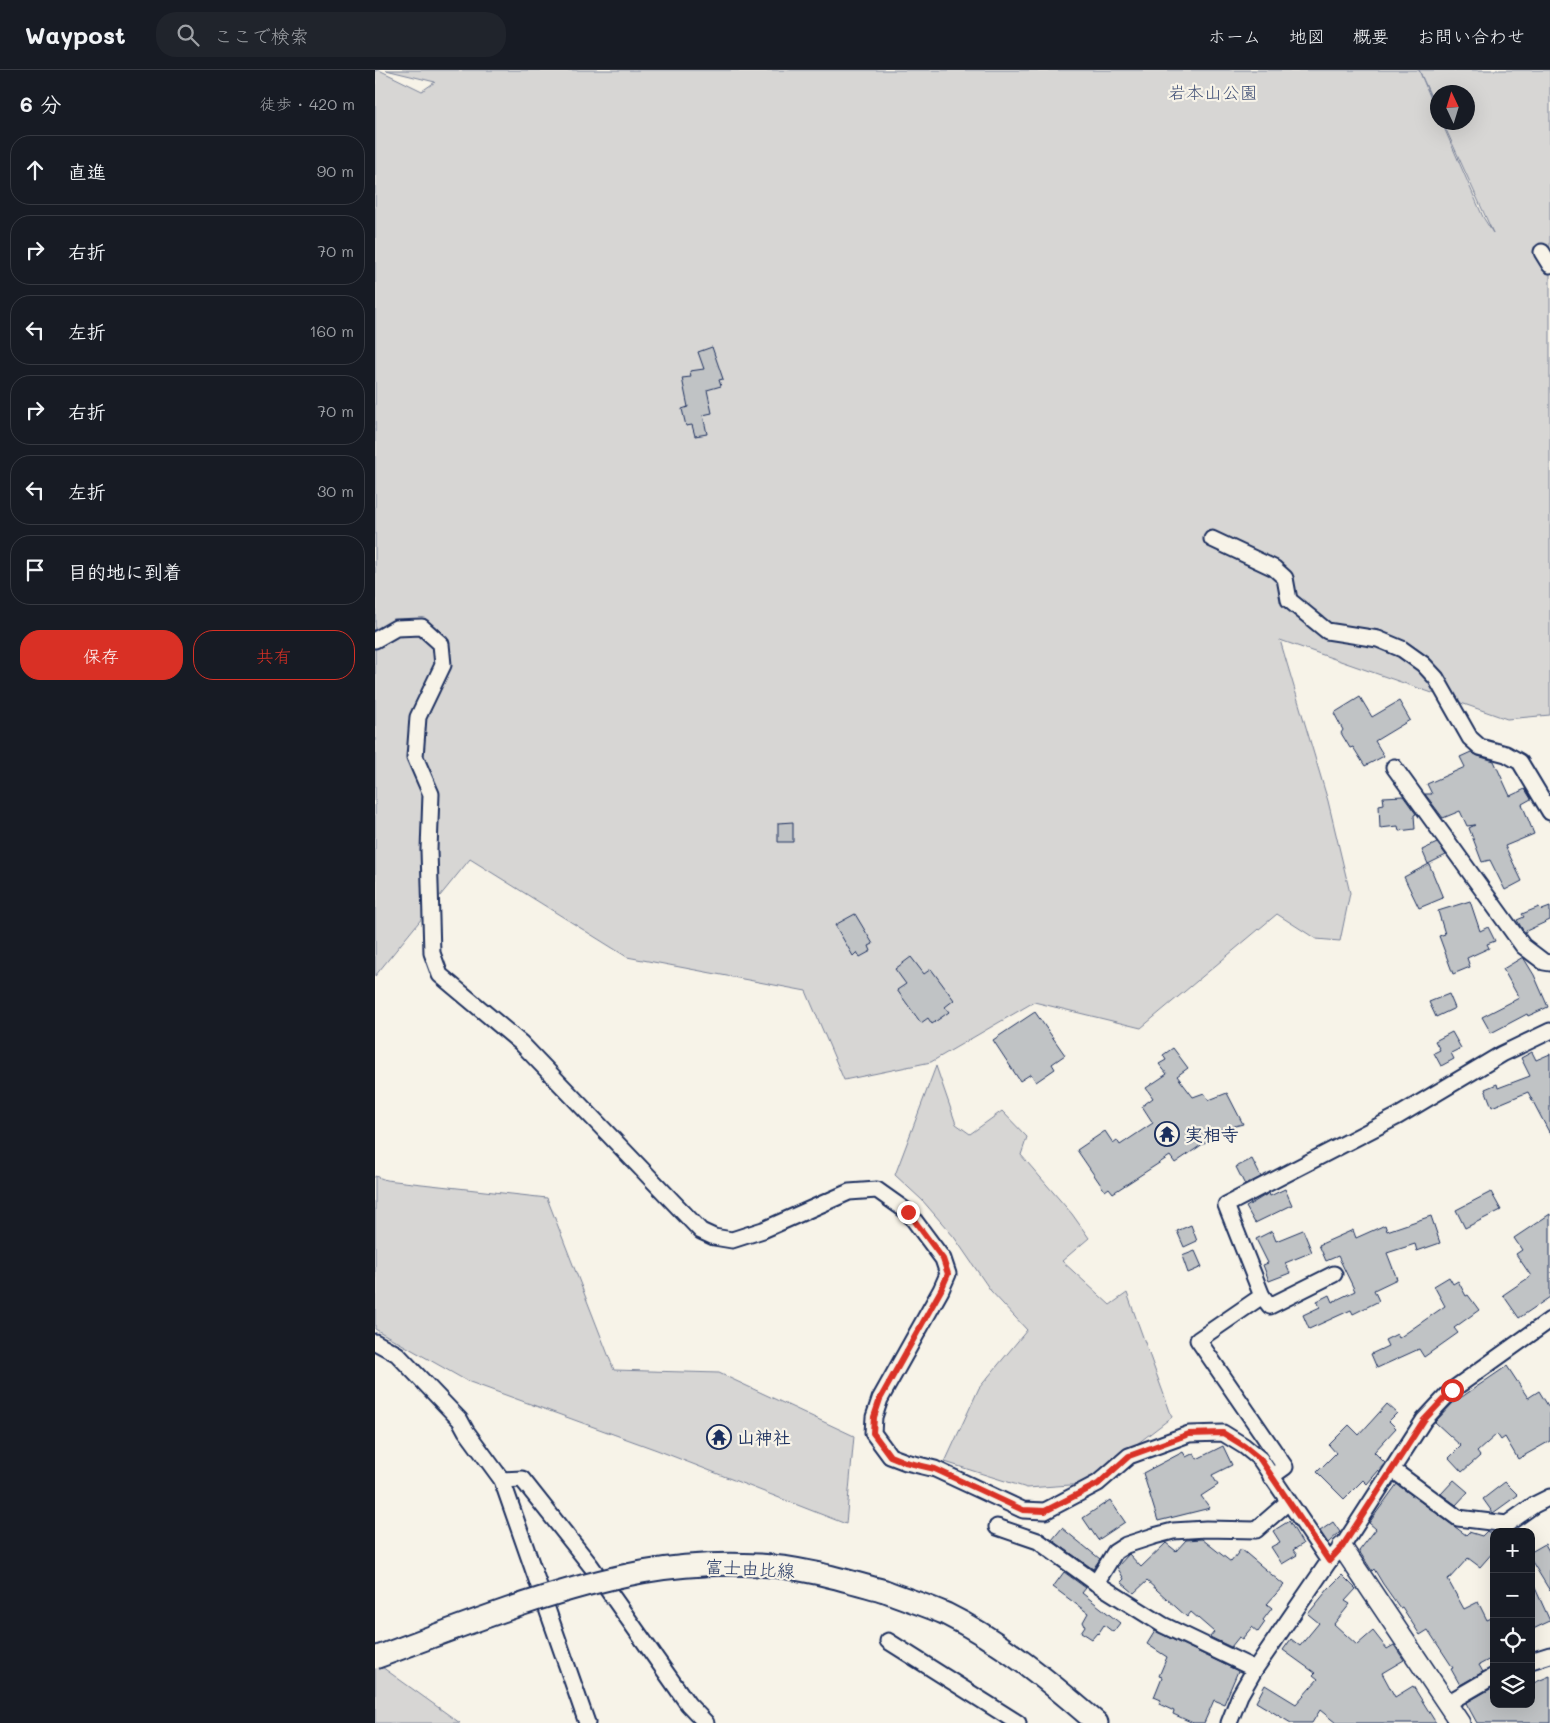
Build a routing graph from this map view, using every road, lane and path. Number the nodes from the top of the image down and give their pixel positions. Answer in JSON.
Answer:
{"nodes":[{"id":1,"x":1542,"y":252,"type":"dead end"},
{"id":2,"x":1550,"y":266,"type":"edge"},
{"id":3,"x":1212,"y":539,"type":"dead end"},
{"id":4,"x":375,"y":640,"type":"edge"},
{"id":5,"x":1394,"y":767,"type":"dead end"},
{"id":6,"x":1550,"y":812,"type":"edge"},
{"id":7,"x":1550,"y":964,"type":"edge"},
{"id":8,"x":1550,"y":1031,"type":"edge"},
{"id":9,"x":1334,"y":1274,"type":"dead end"},
{"id":10,"x":1262,"y":1296,"type":"junction"},
{"id":11,"x":1550,"y":1320,"type":"edge"},
{"id":12,"x":375,"y":1342,"type":"edge"},
{"id":13,"x":1393,"y":1470,"type":"junction"},
{"id":14,"x":1271,"y":1477,"type":"junction"},
{"id":15,"x":502,"y":1480,"type":"junction"},
{"id":16,"x":1550,"y":1497,"type":"edge"},
{"id":17,"x":1289,"y":1502,"type":"junction"},
{"id":18,"x":997,"y":1527,"type":"dead end"},
{"id":19,"x":1342,"y":1547,"type":"junction"},
{"id":20,"x":1329,"y":1561,"type":"junction"},
{"id":21,"x":1096,"y":1583,"type":"junction"},
{"id":22,"x":888,"y":1642,"type":"dead end"},
{"id":23,"x":1550,"y":1655,"type":"edge"},
{"id":24,"x":375,"y":1658,"type":"edge"},
{"id":25,"x":1535,"y":1660,"type":"edge"},
{"id":26,"x":1255,"y":1669,"type":"junction"},
{"id":27,"x":1490,"y":1678,"type":"edge"},
{"id":28,"x":1446,"y":1704,"type":"junction"},
{"id":29,"x":587,"y":1723,"type":"edge"},
{"id":30,"x":706,"y":1723,"type":"edge"},
{"id":31,"x":1018,"y":1723,"type":"edge"},
{"id":32,"x":1097,"y":1723,"type":"edge"},
{"id":33,"x":1229,"y":1723,"type":"edge"},
{"id":34,"x":1459,"y":1723,"type":"edge"}],
"edges":[{"from":1,"to":2,"type":"street"},
{"from":3,"to":6,"type":"street"},
{"from":4,"to":14,"type":"street"},
{"from":5,"to":7,"type":"street"},
{"from":8,"to":10,"type":"street"},
{"from":9,"to":10,"type":"street"},
{"from":10,"to":14,"type":"street"},
{"from":11,"to":13,"type":"street"},
{"from":12,"to":15,"type":"street"},
{"from":13,"to":16,"type":"street"},
{"from":13,"to":19,"type":"street"},
{"from":14,"to":17,"type":"street"},
{"from":15,"to":29,"type":"street"},
{"from":15,"to":30,"type":"street"},
{"from":17,"to":20,"type":"street"},
{"from":17,"to":21,"type":"street"},
{"from":18,"to":21,"type":"street"},
{"from":19,"to":20,"type":"street"},
{"from":19,"to":28,"type":"street"},
{"from":20,"to":26,"type":"street"},
{"from":21,"to":26,"type":"street"},
{"from":22,"to":31,"type":"street"},
{"from":23,"to":25,"type":"street"},
{"from":24,"to":32,"type":"main road","name":"富士由比線","bridge":true},
{"from":26,"to":33,"type":"street"},
{"from":27,"to":28,"type":"street"},
{"from":28,"to":34,"type":"street"}]}
